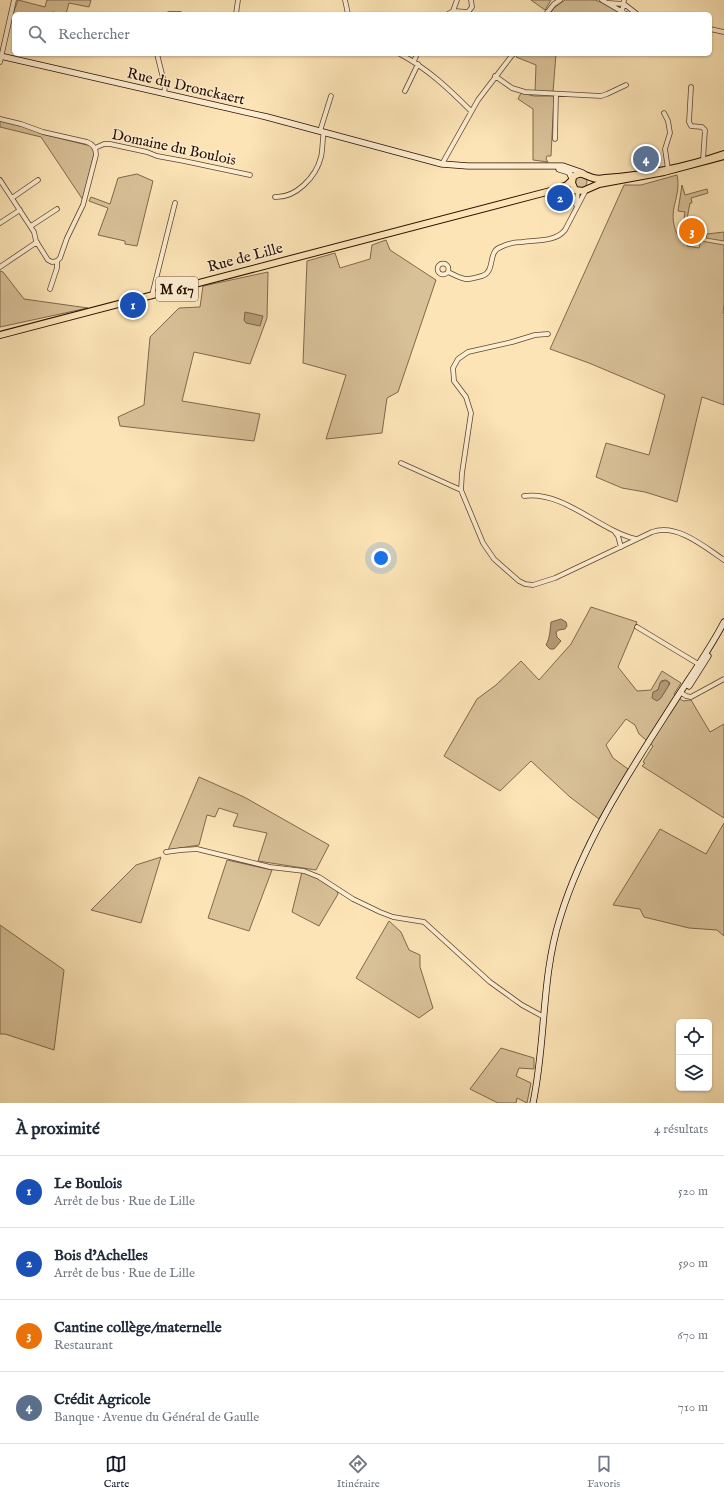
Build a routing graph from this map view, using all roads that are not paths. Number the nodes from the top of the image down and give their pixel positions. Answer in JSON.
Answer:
{"nodes":[{"id":1,"x":14,"y":0,"type":"edge"},
{"id":2,"x":238,"y":0,"type":"edge"},
{"id":3,"x":345,"y":0,"type":"edge"},
{"id":4,"x":457,"y":0,"type":"edge"},
{"id":5,"x":471,"y":0,"type":"edge"},
{"id":6,"x":560,"y":0,"type":"edge"},
{"id":7,"x":602,"y":0,"type":"edge"},
{"id":8,"x":624,"y":2,"type":"edge"},
{"id":9,"x":608,"y":3,"type":"junction"},
{"id":10,"x":452,"y":11,"type":"joint"},
{"id":11,"x":236,"y":12,"type":"edge"},
{"id":12,"x":348,"y":12,"type":"edge"},
{"id":13,"x":548,"y":12,"type":"edge"},
{"id":14,"x":622,"y":12,"type":"edge"},
{"id":15,"x":635,"y":12,"type":"edge"},
{"id":16,"x":712,"y":29,"type":"edge"},
{"id":17,"x":724,"y":32,"type":"edge"},
{"id":18,"x":157,"y":56,"type":"edge"},
{"id":19,"x":404,"y":56,"type":"edge"},
{"id":20,"x":416,"y":56,"type":"edge"},
{"id":21,"x":511,"y":56,"type":"edge"},
{"id":22,"x":0,"y":58,"type":"edge"},
{"id":23,"x":414,"y":61,"type":"junction"},
{"id":24,"x":418,"y":64,"type":"junction"},
{"id":25,"x":495,"y":76,"type":"junction"},
{"id":26,"x":626,"y":85,"type":"dead end"},
{"id":27,"x":691,"y":88,"type":"dead end"},
{"id":28,"x":405,"y":91,"type":"dead end"},
{"id":29,"x":164,"y":94,"type":"junction"},
{"id":30,"x":556,"y":94,"type":"junction"},
{"id":31,"x":332,"y":96,"type":"dead end"},
{"id":32,"x":471,"y":111,"type":"junction"},
{"id":33,"x":664,"y":113,"type":"dead end"},
{"id":34,"x":0,"y":119,"type":"edge"},
{"id":35,"x":322,"y":131,"type":"junction"},
{"id":36,"x":554,"y":139,"type":"dead end"},
{"id":37,"x":94,"y":148,"type":"junction"},
{"id":38,"x":724,"y":155,"type":"edge"},
{"id":39,"x":703,"y":160,"type":"junction"},
{"id":40,"x":442,"y":164,"type":"junction"},
{"id":41,"x":535,"y":167,"type":"junction"},
{"id":42,"x":668,"y":169,"type":"junction"},
{"id":43,"x":585,"y":174,"type":"junction"},
{"id":44,"x":250,"y":176,"type":"dead end"},
{"id":45,"x":572,"y":179,"type":"junction"},
{"id":46,"x":0,"y":180,"type":"edge"},
{"id":47,"x":38,"y":180,"type":"dead end"},
{"id":48,"x":587,"y":189,"type":"junction"},
{"id":49,"x":577,"y":191,"type":"junction"},
{"id":50,"x":275,"y":196,"type":"dead end"},
{"id":51,"x":12,"y":198,"type":"junction"},
{"id":52,"x":175,"y":203,"type":"dead end"},
{"id":53,"x":497,"y":205,"type":"junction"},
{"id":54,"x":57,"y":209,"type":"dead end"},
{"id":55,"x":20,"y":210,"type":"junction"},
{"id":56,"x":572,"y":216,"type":"junction"},
{"id":57,"x":0,"y":223,"type":"edge"},
{"id":58,"x":31,"y":226,"type":"junction"},
{"id":59,"x":37,"y":242,"type":"junction"},
{"id":60,"x":57,"y":261,"type":"junction"},
{"id":61,"x":0,"y":267,"type":"edge"},
{"id":62,"x":448,"y":272,"type":"dead end"},
{"id":63,"x":50,"y":289,"type":"dead end"},
{"id":64,"x":152,"y":295,"type":"junction"},
{"id":65,"x":548,"y":334,"type":"dead end"},
{"id":66,"x":0,"y":335,"type":"edge"},
{"id":67,"x":401,"y":463,"type":"dead end"},
{"id":68,"x":461,"y":490,"type":"junction"},
{"id":69,"x":524,"y":496,"type":"dead end"},
{"id":70,"x":614,"y":530,"type":"junction"},
{"id":71,"x":636,"y":540,"type":"junction"},
{"id":72,"x":621,"y":547,"type":"junction"},
{"id":73,"x":724,"y":560,"type":"edge"},
{"id":74,"x":724,"y":622,"type":"edge"},
{"id":75,"x":637,"y":627,"type":"dead end"},
{"id":76,"x":724,"y":628,"type":"edge"},
{"id":77,"x":709,"y":652,"type":"junction"},
{"id":78,"x":700,"y":665,"type":"junction"},
{"id":79,"x":724,"y":679,"type":"edge"},
{"id":80,"x":682,"y":693,"type":"junction"},
{"id":81,"x":166,"y":852,"type":"dead end"},
{"id":82,"x":544,"y":1017,"type":"junction"},
{"id":83,"x":532,"y":1103,"type":"edge"}],
"edges":[{"from":1,"to":22,"type":"street"},
{"from":2,"to":11,"type":"street"},
{"from":3,"to":12,"type":"street"},
{"from":4,"to":10,"type":"street"},
{"from":5,"to":10,"type":"street"},
{"from":6,"to":13,"type":"street"},
{"from":7,"to":9,"type":"street"},
{"from":8,"to":9,"type":"street"},
{"from":8,"to":15,"type":"street"},
{"from":9,"to":14,"type":"street"},
{"from":16,"to":17,"type":"street"},
{"from":18,"to":29,"type":"street"},
{"from":19,"to":23,"type":"street"},
{"from":20,"to":23,"type":"street"},
{"from":21,"to":25,"type":"street"},
{"from":22,"to":29,"type":"main road","name":"Rue du Dronckaert"},
{"from":23,"to":24,"type":"street"},
{"from":24,"to":28,"type":"street"},
{"from":24,"to":32,"type":"street"},
{"from":25,"to":30,"type":"street"},
{"from":25,"to":32,"type":"street"},
{"from":26,"to":30,"type":"street"},
{"from":27,"to":39,"type":"street"},
{"from":29,"to":35,"type":"main road","name":"Rue du Dronckaert"},
{"from":30,"to":36,"type":"street"},
{"from":31,"to":35,"type":"street"},
{"from":32,"to":40,"type":"street"},
{"from":33,"to":42,"type":"street"},
{"from":34,"to":37,"type":"street","name":"Domaine du Boulois"},
{"from":35,"to":40,"type":"main road","name":"Rue du Dronckaert"},
{"from":35,"to":50,"type":"street"},
{"from":37,"to":44,"type":"street","name":"Domaine du Boulois"},
{"from":37,"to":60,"type":"street","name":"Domaine du Boulois"},
{"from":38,"to":39,"type":"main road"},
{"from":38,"to":48,"type":"main road"},
{"from":39,"to":42,"type":"main road"},
{"from":40,"to":41,"type":"main road","name":"Rue du Dronckaert"},
{"from":41,"to":43,"type":"main road","name":"Rue du Dronckaert"},
{"from":41,"to":45,"type":"main road","name":"Rue du Dronckaert"},
{"from":42,"to":43,"type":"main road"},
{"from":43,"to":45,"type":"main road"},
{"from":43,"to":48,"type":"main road"},
{"from":45,"to":49,"type":"main road"},
{"from":45,"to":53,"type":"main road","name":"Rue de Lille","number":"M 617"},
{"from":46,"to":51,"type":"street"},
{"from":47,"to":51,"type":"street"},
{"from":48,"to":49,"type":"main road"},
{"from":48,"to":56,"type":"street"},
{"from":49,"to":53,"type":"main road","name":"Rue de Lille","number":"M 617"},
{"from":49,"to":56,"type":"street"},
{"from":51,"to":55,"type":"street"},
{"from":52,"to":64,"type":"street"},
{"from":53,"to":64,"type":"main road","name":"Rue de Lille","number":"M 617"},
{"from":54,"to":58,"type":"street"},
{"from":55,"to":57,"type":"street"},
{"from":55,"to":58,"type":"street"},
{"from":56,"to":62,"type":"street"},
{"from":58,"to":59,"type":"street"},
{"from":59,"to":60,"type":"street"},
{"from":59,"to":61,"type":"street"},
{"from":60,"to":63,"type":"street","name":"Domaine du Boulois"},
{"from":64,"to":66,"type":"main road","name":"Rue de Lille","number":"M 617"},
{"from":65,"to":68,"type":"street"},
{"from":67,"to":68,"type":"street"},
{"from":68,"to":72,"type":"street"},
{"from":69,"to":70,"type":"street"},
{"from":70,"to":71,"type":"street"},
{"from":70,"to":72,"type":"street"},
{"from":71,"to":72,"type":"street"},
{"from":71,"to":73,"type":"street"},
{"from":74,"to":77,"type":"main road"},
{"from":75,"to":78,"type":"street"},
{"from":76,"to":77,"type":"main road"},
{"from":77,"to":78,"type":"main road"},
{"from":78,"to":80,"type":"main road"},
{"from":79,"to":80,"type":"street"},
{"from":80,"to":82,"type":"main road"},
{"from":81,"to":82,"type":"street"},
{"from":82,"to":83,"type":"main road"}]}
